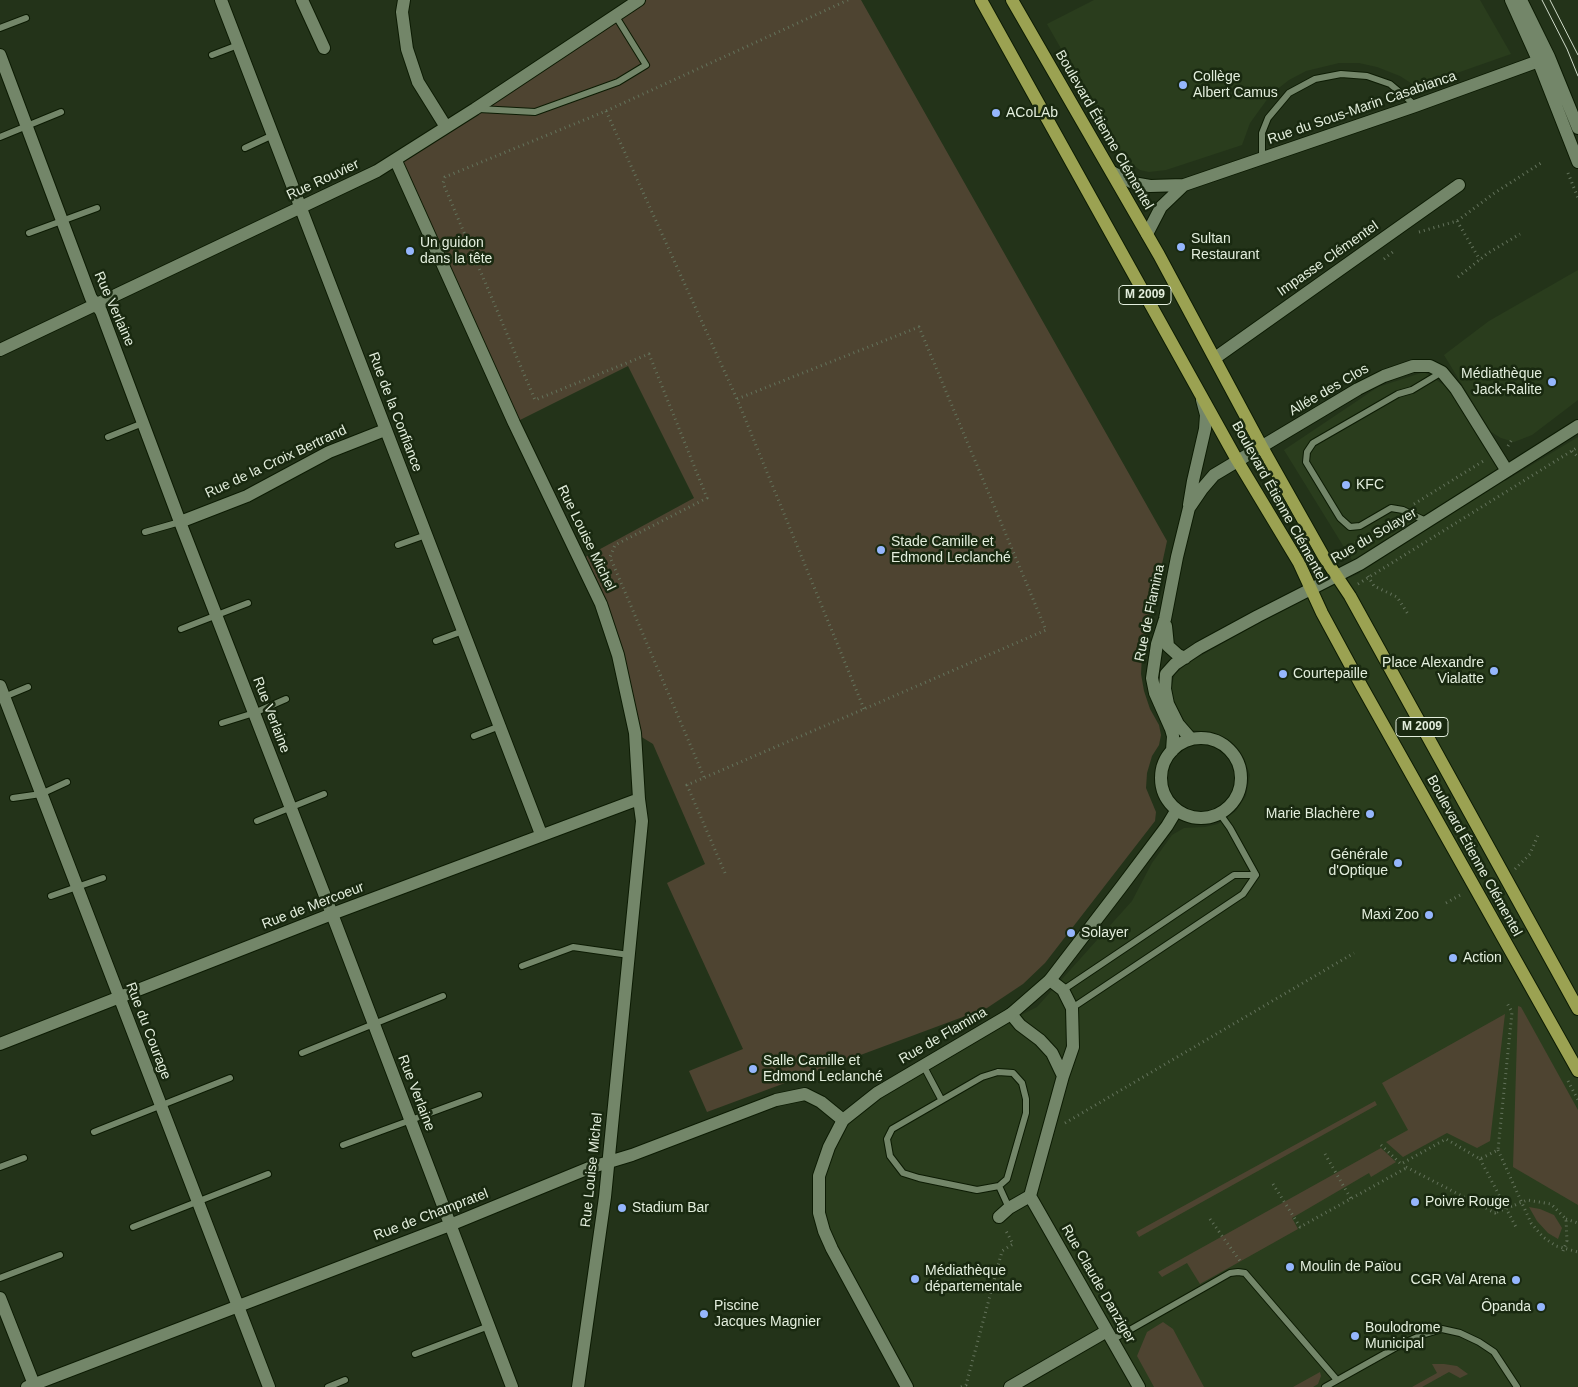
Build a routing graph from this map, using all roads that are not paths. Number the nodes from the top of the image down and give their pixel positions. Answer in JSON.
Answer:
{"nodes":[{"id":1,"x":221,"y":0,"type":"edge"},
{"id":2,"x":302,"y":0,"type":"edge"},
{"id":3,"x":404,"y":0,"type":"edge"},
{"id":4,"x":639,"y":0,"type":"edge"},
{"id":5,"x":981,"y":0,"type":"edge"},
{"id":6,"x":1012,"y":0,"type":"edge"},
{"id":7,"x":1511,"y":0,"type":"edge"},
{"id":8,"x":1521,"y":0,"type":"edge"},
{"id":9,"x":615,"y":15,"type":"junction"},
{"id":10,"x":26,"y":18,"type":"dead end"},
{"id":11,"x":0,"y":28,"type":"edge"},
{"id":12,"x":238,"y":45,"type":"junction"},
{"id":13,"x":324,"y":48,"type":"dead end"},
{"id":14,"x":0,"y":55,"type":"edge"},
{"id":15,"x":212,"y":55,"type":"dead end"},
{"id":16,"x":1544,"y":59,"type":"junction"},
{"id":17,"x":1416,"y":106,"type":"junction"},
{"id":18,"x":475,"y":109,"type":"junction"},
{"id":19,"x":61,"y":112,"type":"dead end"},
{"id":20,"x":27,"y":126,"type":"junction"},
{"id":21,"x":446,"y":127,"type":"junction"},
{"id":22,"x":1578,"y":128,"type":"edge"},
{"id":23,"x":273,"y":135,"type":"junction"},
{"id":24,"x":0,"y":137,"type":"edge"},
{"id":25,"x":245,"y":148,"type":"dead end"},
{"id":26,"x":1262,"y":159,"type":"junction"},
{"id":27,"x":396,"y":160,"type":"junction"},
{"id":28,"x":1578,"y":162,"type":"edge"},
{"id":29,"x":1112,"y":172,"type":"junction"},
{"id":30,"x":1459,"y":184,"type":"dead end"},
{"id":31,"x":1184,"y":185,"type":"junction"},
{"id":32,"x":301,"y":207,"type":"junction"},
{"id":33,"x":97,"y":208,"type":"dead end"},
{"id":34,"x":62,"y":221,"type":"junction"},
{"id":35,"x":29,"y":233,"type":"dead end"},
{"id":36,"x":1147,"y":234,"type":"junction"},
{"id":37,"x":96,"y":304,"type":"junction"},
{"id":38,"x":0,"y":350,"type":"edge"},
{"id":39,"x":1215,"y":358,"type":"junction"},
{"id":40,"x":1442,"y":372,"type":"junction"},
{"id":41,"x":1201,"y":395,"type":"junction"},
{"id":42,"x":143,"y":423,"type":"junction"},
{"id":43,"x":1578,"y":426,"type":"edge"},
{"id":44,"x":385,"y":430,"type":"junction"},
{"id":45,"x":108,"y":437,"type":"dead end"},
{"id":46,"x":1262,"y":447,"type":"junction"},
{"id":47,"x":1237,"y":460,"type":"junction"},
{"id":48,"x":1507,"y":471,"type":"junction"},
{"id":49,"x":1189,"y":508,"type":"junction"},
{"id":50,"x":180,"y":522,"type":"junction"},
{"id":51,"x":1428,"y":522,"type":"junction"},
{"id":52,"x":146,"y":532,"type":"dead end"},
{"id":53,"x":426,"y":535,"type":"junction"},
{"id":54,"x":398,"y":546,"type":"dead end"},
{"id":55,"x":1336,"y":575,"type":"junction"},
{"id":56,"x":1311,"y":588,"type":"junction"},
{"id":57,"x":248,"y":603,"type":"dead end"},
{"id":58,"x":216,"y":615,"type":"junction"},
{"id":59,"x":1165,"y":619,"type":"junction"},
{"id":60,"x":181,"y":629,"type":"dead end"},
{"id":61,"x":463,"y":631,"type":"junction"},
{"id":62,"x":436,"y":642,"type":"dead end"},
{"id":63,"x":1185,"y":658,"type":"junction"},
{"id":64,"x":28,"y":687,"type":"dead end"},
{"id":65,"x":1,"y":694,"type":"edge"},
{"id":66,"x":286,"y":699,"type":"dead end"},
{"id":67,"x":254,"y":712,"type":"junction"},
{"id":68,"x":222,"y":723,"type":"dead end"},
{"id":69,"x":500,"y":726,"type":"junction"},
{"id":70,"x":474,"y":736,"type":"dead end"},
{"id":71,"x":1191,"y":739,"type":"junction"},
{"id":72,"x":1172,"y":751,"type":"junction"},
{"id":73,"x":67,"y":782,"type":"dead end"},
{"id":74,"x":41,"y":794,"type":"junction"},
{"id":75,"x":324,"y":794,"type":"dead end"},
{"id":76,"x":13,"y":798,"type":"dead end"},
{"id":77,"x":639,"y":799,"type":"junction"},
{"id":78,"x":291,"y":808,"type":"junction"},
{"id":79,"x":1176,"y":811,"type":"junction"},
{"id":80,"x":1220,"y":814,"type":"junction"},
{"id":81,"x":257,"y":821,"type":"dead end"},
{"id":82,"x":541,"y":834,"type":"junction"},
{"id":83,"x":1256,"y":875,"type":"junction"},
{"id":84,"x":103,"y":878,"type":"dead end"},
{"id":85,"x":77,"y":887,"type":"junction"},
{"id":86,"x":51,"y":896,"type":"dead end"},
{"id":87,"x":332,"y":914,"type":"junction"},
{"id":88,"x":629,"y":955,"type":"junction"},
{"id":89,"x":522,"y":966,"type":"dead end"},
{"id":90,"x":1050,"y":980,"type":"junction"},
{"id":91,"x":1063,"y":990,"type":"junction"},
{"id":92,"x":443,"y":996,"type":"dead end"},
{"id":93,"x":120,"y":998,"type":"junction"},
{"id":94,"x":1072,"y":1008,"type":"junction"},
{"id":95,"x":1578,"y":1009,"type":"edge"},
{"id":96,"x":1010,"y":1014,"type":"junction"},
{"id":97,"x":374,"y":1024,"type":"junction"},
{"id":98,"x":0,"y":1044,"type":"edge"},
{"id":99,"x":302,"y":1053,"type":"dead end"},
{"id":100,"x":923,"y":1065,"type":"junction"},
{"id":101,"x":1578,"y":1071,"type":"edge"},
{"id":102,"x":1063,"y":1076,"type":"junction"},
{"id":103,"x":230,"y":1078,"type":"dead end"},
{"id":104,"x":479,"y":1095,"type":"dead end"},
{"id":105,"x":941,"y":1099,"type":"junction"},
{"id":106,"x":161,"y":1106,"type":"junction"},
{"id":107,"x":411,"y":1120,"type":"junction"},
{"id":108,"x":843,"y":1120,"type":"junction"},
{"id":109,"x":94,"y":1132,"type":"dead end"},
{"id":110,"x":343,"y":1145,"type":"dead end"},
{"id":111,"x":24,"y":1158,"type":"dead end"},
{"id":112,"x":608,"y":1162,"type":"junction"},
{"id":113,"x":0,"y":1167,"type":"edge"},
{"id":114,"x":268,"y":1174,"type":"dead end"},
{"id":115,"x":998,"y":1186,"type":"junction"},
{"id":116,"x":1030,"y":1196,"type":"junction"},
{"id":117,"x":198,"y":1202,"type":"junction"},
{"id":118,"x":1004,"y":1213,"type":"joint"},
{"id":119,"x":450,"y":1224,"type":"junction"},
{"id":120,"x":133,"y":1226,"type":"dead end"},
{"id":121,"x":60,"y":1255,"type":"dead end"},
{"id":122,"x":0,"y":1278,"type":"edge"},
{"id":123,"x":0,"y":1298,"type":"edge"},
{"id":124,"x":238,"y":1306,"type":"junction"},
{"id":125,"x":489,"y":1326,"type":"junction"},
{"id":126,"x":1110,"y":1335,"type":"junction"},
{"id":127,"x":415,"y":1354,"type":"dead end"},
{"id":128,"x":344,"y":1380,"type":"dead end"},
{"id":129,"x":1337,"y":1380,"type":"junction"},
{"id":130,"x":32,"y":1386,"type":"edge"},
{"id":131,"x":269,"y":1387,"type":"edge"},
{"id":132,"x":328,"y":1387,"type":"edge"},
{"id":133,"x":512,"y":1387,"type":"edge"},
{"id":134,"x":578,"y":1387,"type":"edge"},
{"id":135,"x":907,"y":1387,"type":"edge"},
{"id":136,"x":1010,"y":1387,"type":"edge"},
{"id":137,"x":1139,"y":1387,"type":"edge"},
{"id":138,"x":1324,"y":1387,"type":"edge"},
{"id":139,"x":1516,"y":1387,"type":"edge"}],
"edges":[{"from":1,"to":12,"type":"street","name":"Rue de la Confiance"},
{"from":2,"to":13,"type":"street"},
{"from":3,"to":21,"type":"street"},
{"from":4,"to":9,"type":"street","name":"Rue Rouvier"},
{"from":5,"to":41,"type":"main road","name":"Boulevard Étienne Clémentel","number":"M 2009"},
{"from":6,"to":29,"type":"main road","name":"Boulevard Étienne Clémentel","number":"M 2009"},
{"from":7,"to":16,"type":"street"},
{"from":8,"to":16,"type":"street"},
{"from":9,"to":18,"type":"street","name":"Rue Rouvier"},
{"from":9,"to":18,"type":"lane"},
{"from":10,"to":11,"type":"lane"},
{"from":12,"to":15,"type":"lane"},
{"from":12,"to":23,"type":"street","name":"Rue de la Confiance"},
{"from":14,"to":20,"type":"street","name":"Rue Verlaine"},
{"from":16,"to":17,"type":"street","name":"Rue du Sous-Marin Casabianca"},
{"from":16,"to":22,"type":"street"},
{"from":16,"to":28,"type":"street"},
{"from":17,"to":26,"type":"street","name":"Rue du Sous-Marin Casabianca"},
{"from":17,"to":26,"type":"lane"},
{"from":18,"to":21,"type":"street","name":"Rue Rouvier"},
{"from":19,"to":20,"type":"lane"},
{"from":20,"to":24,"type":"lane"},
{"from":20,"to":34,"type":"street","name":"Rue Verlaine"},
{"from":21,"to":27,"type":"street","name":"Rue Rouvier"},
{"from":23,"to":25,"type":"lane"},
{"from":23,"to":32,"type":"street","name":"Rue de la Confiance"},
{"from":26,"to":31,"type":"street","name":"Rue du Sous-Marin Casabianca"},
{"from":27,"to":32,"type":"street","name":"Rue Rouvier"},
{"from":27,"to":77,"type":"street","name":"Rue Louise Michel"},
{"from":29,"to":31,"type":"street","name":"Rue du Sous-Marin Casabianca"},
{"from":29,"to":36,"type":"main road","name":"Boulevard Étienne Clémentel","number":"M 2009"},
{"from":30,"to":39,"type":"street","name":"Impasse Clémentel"},
{"from":31,"to":36,"type":"street","name":"Rue du Sous-Marin Casabianca"},
{"from":32,"to":37,"type":"street","name":"Rue Rouvier"},
{"from":32,"to":44,"type":"street","name":"Rue de la Confiance"},
{"from":33,"to":34,"type":"lane"},
{"from":34,"to":35,"type":"lane"},
{"from":34,"to":37,"type":"street","name":"Rue Verlaine"},
{"from":36,"to":39,"type":"main road","name":"Boulevard Étienne Clémentel","number":"M 2009"},
{"from":37,"to":38,"type":"street","name":"Rue Rouvier"},
{"from":37,"to":42,"type":"street","name":"Rue Verlaine"},
{"from":39,"to":46,"type":"main road","name":"Boulevard Étienne Clémentel","number":"M 2009"},
{"from":40,"to":46,"type":"street","name":"Allée des Clos"},
{"from":40,"to":48,"type":"street"},
{"from":40,"to":51,"type":"lane"},
{"from":41,"to":47,"type":"main road","name":"Boulevard Étienne Clémentel","number":"M 2009"},
{"from":41,"to":49,"type":"street","name":"Rue de Flamina"},
{"from":42,"to":45,"type":"lane"},
{"from":42,"to":50,"type":"street","name":"Rue Verlaine"},
{"from":43,"to":48,"type":"street","name":"Rue du Solayer"},
{"from":44,"to":50,"type":"street","name":"Rue de la Croix Bertrand"},
{"from":44,"to":53,"type":"street","name":"Rue de la Confiance"},
{"from":46,"to":47,"type":"street","name":"Allée des Clos"},
{"from":46,"to":55,"type":"main road","name":"Boulevard Étienne Clémentel","number":"M 2009"},
{"from":47,"to":49,"type":"street","name":"Rue de Flamina"},
{"from":47,"to":56,"type":"main road","name":"Boulevard Étienne Clémentel","number":"M 2009"},
{"from":48,"to":51,"type":"street","name":"Rue du Solayer"},
{"from":49,"to":59,"type":"street","name":"Rue de Flamina"},
{"from":50,"to":52,"type":"lane"},
{"from":50,"to":58,"type":"street","name":"Rue Verlaine"},
{"from":51,"to":55,"type":"street","name":"Rue du Solayer"},
{"from":53,"to":54,"type":"lane"},
{"from":53,"to":61,"type":"street","name":"Rue de la Confiance"},
{"from":55,"to":56,"type":"street","name":"Rue du Solayer"},
{"from":55,"to":95,"type":"main road","name":"Boulevard Étienne Clémentel","number":"M 2009"},
{"from":56,"to":63,"type":"street","name":"Rue du Solayer"},
{"from":56,"to":101,"type":"main road","name":"Boulevard Étienne Clémentel","number":"M 2009"},
{"from":57,"to":58,"type":"lane"},
{"from":58,"to":60,"type":"lane"},
{"from":58,"to":67,"type":"street","name":"Rue Verlaine"},
{"from":59,"to":63,"type":"street"},
{"from":59,"to":72,"type":"street","name":"Rue de Flamina"},
{"from":61,"to":62,"type":"lane"},
{"from":61,"to":69,"type":"street","name":"Rue de la Confiance"},
{"from":63,"to":71,"type":"street","name":"Rue du Solayer"},
{"from":64,"to":65,"type":"lane"},
{"from":65,"to":74,"type":"street","name":"Rue du Courage"},
{"from":66,"to":67,"type":"lane"},
{"from":67,"to":68,"type":"lane"},
{"from":67,"to":78,"type":"street","name":"Rue Verlaine"},
{"from":69,"to":70,"type":"lane"},
{"from":69,"to":82,"type":"street","name":"Rue de la Confiance"},
{"from":71,"to":72,"type":"street"},
{"from":71,"to":80,"type":"street"},
{"from":72,"to":79,"type":"street"},
{"from":73,"to":74,"type":"lane"},
{"from":74,"to":76,"type":"lane"},
{"from":74,"to":85,"type":"street","name":"Rue du Courage"},
{"from":75,"to":78,"type":"lane"},
{"from":77,"to":82,"type":"street","name":"Rue de Mercoeur"},
{"from":77,"to":88,"type":"street","name":"Rue Louise Michel"},
{"from":78,"to":81,"type":"lane"},
{"from":78,"to":87,"type":"street","name":"Rue Verlaine"},
{"from":79,"to":80,"type":"street"},
{"from":79,"to":90,"type":"street","name":"Rue de Flamina"},
{"from":80,"to":83,"type":"lane"},
{"from":82,"to":87,"type":"street","name":"Rue de Mercoeur"},
{"from":83,"to":91,"type":"lane"},
{"from":83,"to":94,"type":"lane"},
{"from":84,"to":85,"type":"lane"},
{"from":85,"to":86,"type":"lane"},
{"from":85,"to":93,"type":"street","name":"Rue du Courage"},
{"from":87,"to":93,"type":"street","name":"Rue de Mercoeur"},
{"from":87,"to":97,"type":"street","name":"Rue Verlaine"},
{"from":88,"to":89,"type":"lane"},
{"from":88,"to":112,"type":"street","name":"Rue Louise Michel"},
{"from":90,"to":91,"type":"street"},
{"from":90,"to":96,"type":"street","name":"Rue de Flamina"},
{"from":91,"to":94,"type":"street"},
{"from":92,"to":97,"type":"lane"},
{"from":93,"to":98,"type":"street","name":"Rue de Mercoeur"},
{"from":93,"to":106,"type":"street","name":"Rue du Courage"},
{"from":94,"to":102,"type":"street"},
{"from":96,"to":100,"type":"street","name":"Rue de Flamina"},
{"from":96,"to":102,"type":"street"},
{"from":97,"to":99,"type":"lane"},
{"from":97,"to":107,"type":"street","name":"Rue Verlaine"},
{"from":100,"to":105,"type":"lane"},
{"from":100,"to":108,"type":"street","name":"Rue de Flamina"},
{"from":102,"to":116,"type":"street"},
{"from":103,"to":106,"type":"lane"},
{"from":104,"to":107,"type":"lane"},
{"from":105,"to":115,"type":"lane"},
{"from":105,"to":115,"type":"lane"},
{"from":106,"to":109,"type":"lane"},
{"from":106,"to":117,"type":"street","name":"Rue du Courage"},
{"from":107,"to":110,"type":"lane"},
{"from":107,"to":119,"type":"street","name":"Rue Verlaine"},
{"from":108,"to":112,"type":"street","name":"Rue de Champratel"},
{"from":108,"to":135,"type":"street","name":"Rue de Flamina"},
{"from":111,"to":113,"type":"lane"},
{"from":112,"to":119,"type":"street","name":"Rue de Champratel"},
{"from":112,"to":134,"type":"street","name":"Rue Louise Michel"},
{"from":114,"to":117,"type":"lane"},
{"from":115,"to":118,"type":"lane"},
{"from":116,"to":118,"type":"street"},
{"from":116,"to":126,"type":"street","name":"Rue Claude Danziger"},
{"from":117,"to":120,"type":"lane"},
{"from":117,"to":124,"type":"street","name":"Rue du Courage"},
{"from":119,"to":124,"type":"street","name":"Rue de Champratel"},
{"from":119,"to":125,"type":"street","name":"Rue Verlaine"},
{"from":121,"to":122,"type":"lane"},
{"from":123,"to":130,"type":"street"},
{"from":124,"to":130,"type":"street","name":"Rue de Champratel"},
{"from":124,"to":131,"type":"street","name":"Rue du Courage"},
{"from":125,"to":127,"type":"lane"},
{"from":125,"to":133,"type":"street","name":"Rue Verlaine"},
{"from":126,"to":129,"type":"lane"},
{"from":126,"to":136,"type":"street"},
{"from":126,"to":137,"type":"street","name":"Rue Claude Danziger"},
{"from":128,"to":132,"type":"lane"},
{"from":129,"to":138,"type":"lane"},
{"from":129,"to":139,"type":"lane"}]}
